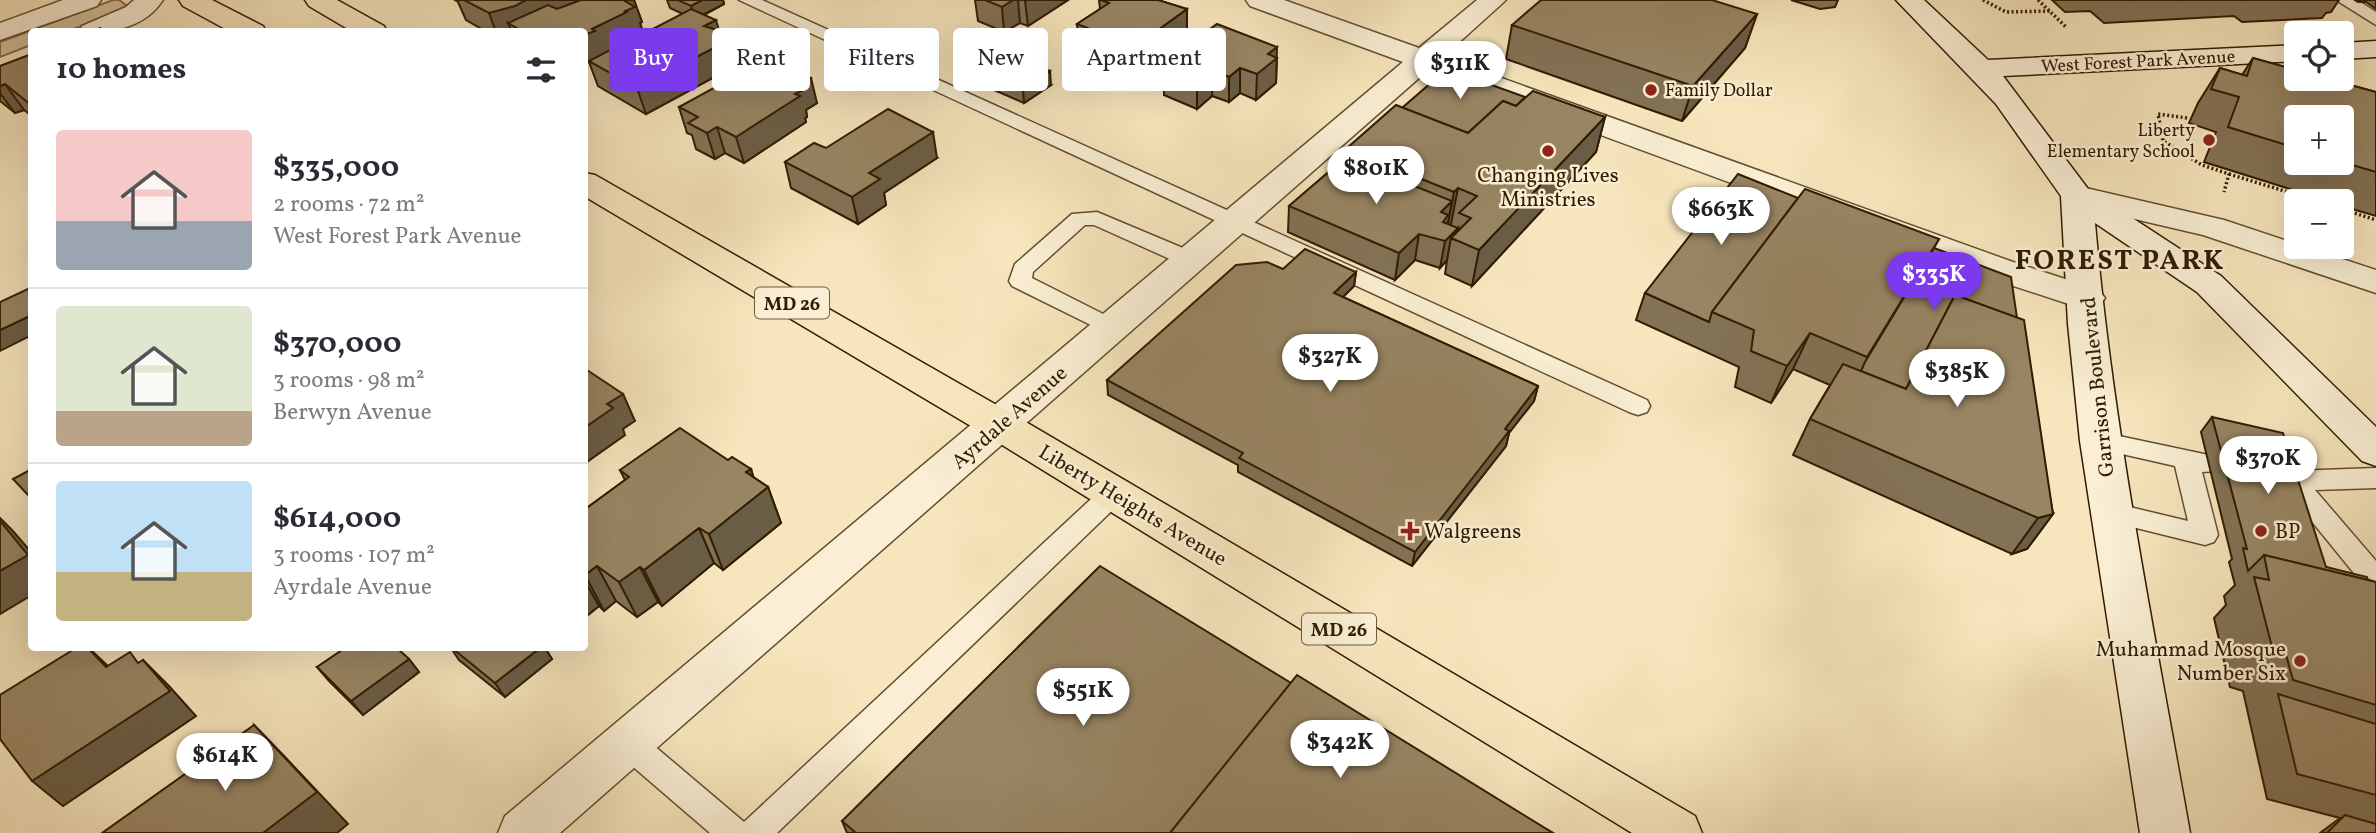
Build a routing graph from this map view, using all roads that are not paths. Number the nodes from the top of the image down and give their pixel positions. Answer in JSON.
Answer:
{"nodes":[{"id":1,"x":88,"y":0,"type":"edge"},
{"id":2,"x":150,"y":0,"type":"edge"},
{"id":3,"x":192,"y":0,"type":"edge"},
{"id":4,"x":318,"y":0,"type":"edge"},
{"id":5,"x":748,"y":0,"type":"edge"},
{"id":6,"x":1259,"y":0,"type":"edge"},
{"id":7,"x":1493,"y":0,"type":"edge"},
{"id":8,"x":1909,"y":0,"type":"edge"},
{"id":9,"x":2345,"y":0,"type":"edge"},
{"id":10,"x":2376,"y":20,"type":"edge"},
{"id":11,"x":101,"y":28,"type":"edge"},
{"id":12,"x":244,"y":28,"type":"edge"},
{"id":13,"x":367,"y":28,"type":"edge"},
{"id":14,"x":0,"y":32,"type":"edge"},
{"id":15,"x":2376,"y":49,"type":"edge"},
{"id":16,"x":2354,"y":50,"type":"edge"},
{"id":17,"x":2284,"y":56,"type":"edge"},
{"id":18,"x":1422,"y":59,"type":"junction"},
{"id":19,"x":1981,"y":69,"type":"junction"},
{"id":20,"x":588,"y":184,"type":"edge"},
{"id":21,"x":2077,"y":196,"type":"junction"},
{"id":22,"x":1234,"y":219,"type":"junction"},
{"id":23,"x":1189,"y":258,"type":"junction"},
{"id":24,"x":2376,"y":282,"type":"edge"},
{"id":25,"x":2087,"y":298,"type":"junction"},
{"id":26,"x":1111,"y":327,"type":"junction"},
{"id":27,"x":1638,"y":406,"type":"dead end"},
{"id":28,"x":1000,"y":425,"type":"junction"},
{"id":29,"x":2100,"y":441,"type":"junction"},
{"id":30,"x":2376,"y":451,"type":"edge"},
{"id":31,"x":2376,"y":478,"type":"edge"},
{"id":32,"x":1114,"y":493,"type":"junction"},
{"id":33,"x":2113,"y":513,"type":"junction"},
{"id":34,"x":2294,"y":524,"type":"edge"},
{"id":35,"x":2336,"y":533,"type":"junction"},
{"id":36,"x":2376,"y":580,"type":"edge"},
{"id":37,"x":628,"y":743,"type":"junction"},
{"id":38,"x":523,"y":833,"type":"edge"},
{"id":39,"x":733,"y":833,"type":"edge"},
{"id":40,"x":755,"y":833,"type":"edge"},
{"id":41,"x":1678,"y":833,"type":"edge"},
{"id":42,"x":2165,"y":833,"type":"edge"}],
"edges":[{"from":1,"to":14,"type":"street"},
{"from":2,"to":11,"type":"street"},
{"from":3,"to":12,"type":"main road"},
{"from":4,"to":13,"type":"main road"},
{"from":5,"to":22,"type":"lane"},
{"from":6,"to":18,"type":"street"},
{"from":7,"to":18,"type":"street","name":"Ayrdale Avenue"},
{"from":8,"to":19,"type":"street","name":"Garrison Boulevard"},
{"from":9,"to":10,"type":"lane"},
{"from":15,"to":16,"type":"street"},
{"from":17,"to":19,"type":"street","name":"West Forest Park Avenue"},
{"from":18,"to":22,"type":"street","name":"Ayrdale Avenue"},
{"from":18,"to":25,"type":"street"},
{"from":19,"to":21,"type":"street","name":"Garrison Boulevard"},
{"from":20,"to":28,"type":"main road","name":"Liberty Heights Avenue","number":"MD 26"},
{"from":21,"to":24,"type":"street"},
{"from":21,"to":25,"type":"street","name":"Garrison Boulevard"},
{"from":21,"to":30,"type":"street"},
{"from":22,"to":23,"type":"street","name":"Ayrdale Avenue"},
{"from":22,"to":27,"type":"lane"},
{"from":23,"to":26,"type":"street","name":"Ayrdale Avenue"},
{"from":23,"to":26,"type":"lane"},
{"from":25,"to":29,"type":"street","name":"Garrison Boulevard"},
{"from":26,"to":28,"type":"street","name":"Ayrdale Avenue"},
{"from":28,"to":32,"type":"main road","name":"Liberty Heights Avenue","number":"MD 26"},
{"from":28,"to":37,"type":"street","name":"Ayrdale Avenue"},
{"from":29,"to":33,"type":"street","name":"Garrison Boulevard"},
{"from":29,"to":33,"type":"lane"},
{"from":31,"to":35,"type":"lane"},
{"from":32,"to":40,"type":"lane"},
{"from":32,"to":41,"type":"main road","name":"Liberty Heights Avenue","number":"MD 26"},
{"from":33,"to":42,"type":"street","name":"Garrison Boulevard"},
{"from":34,"to":35,"type":"lane"},
{"from":35,"to":36,"type":"lane"},
{"from":37,"to":38,"type":"street","name":"Ayrdale Avenue"},
{"from":37,"to":39,"type":"lane"}]}
